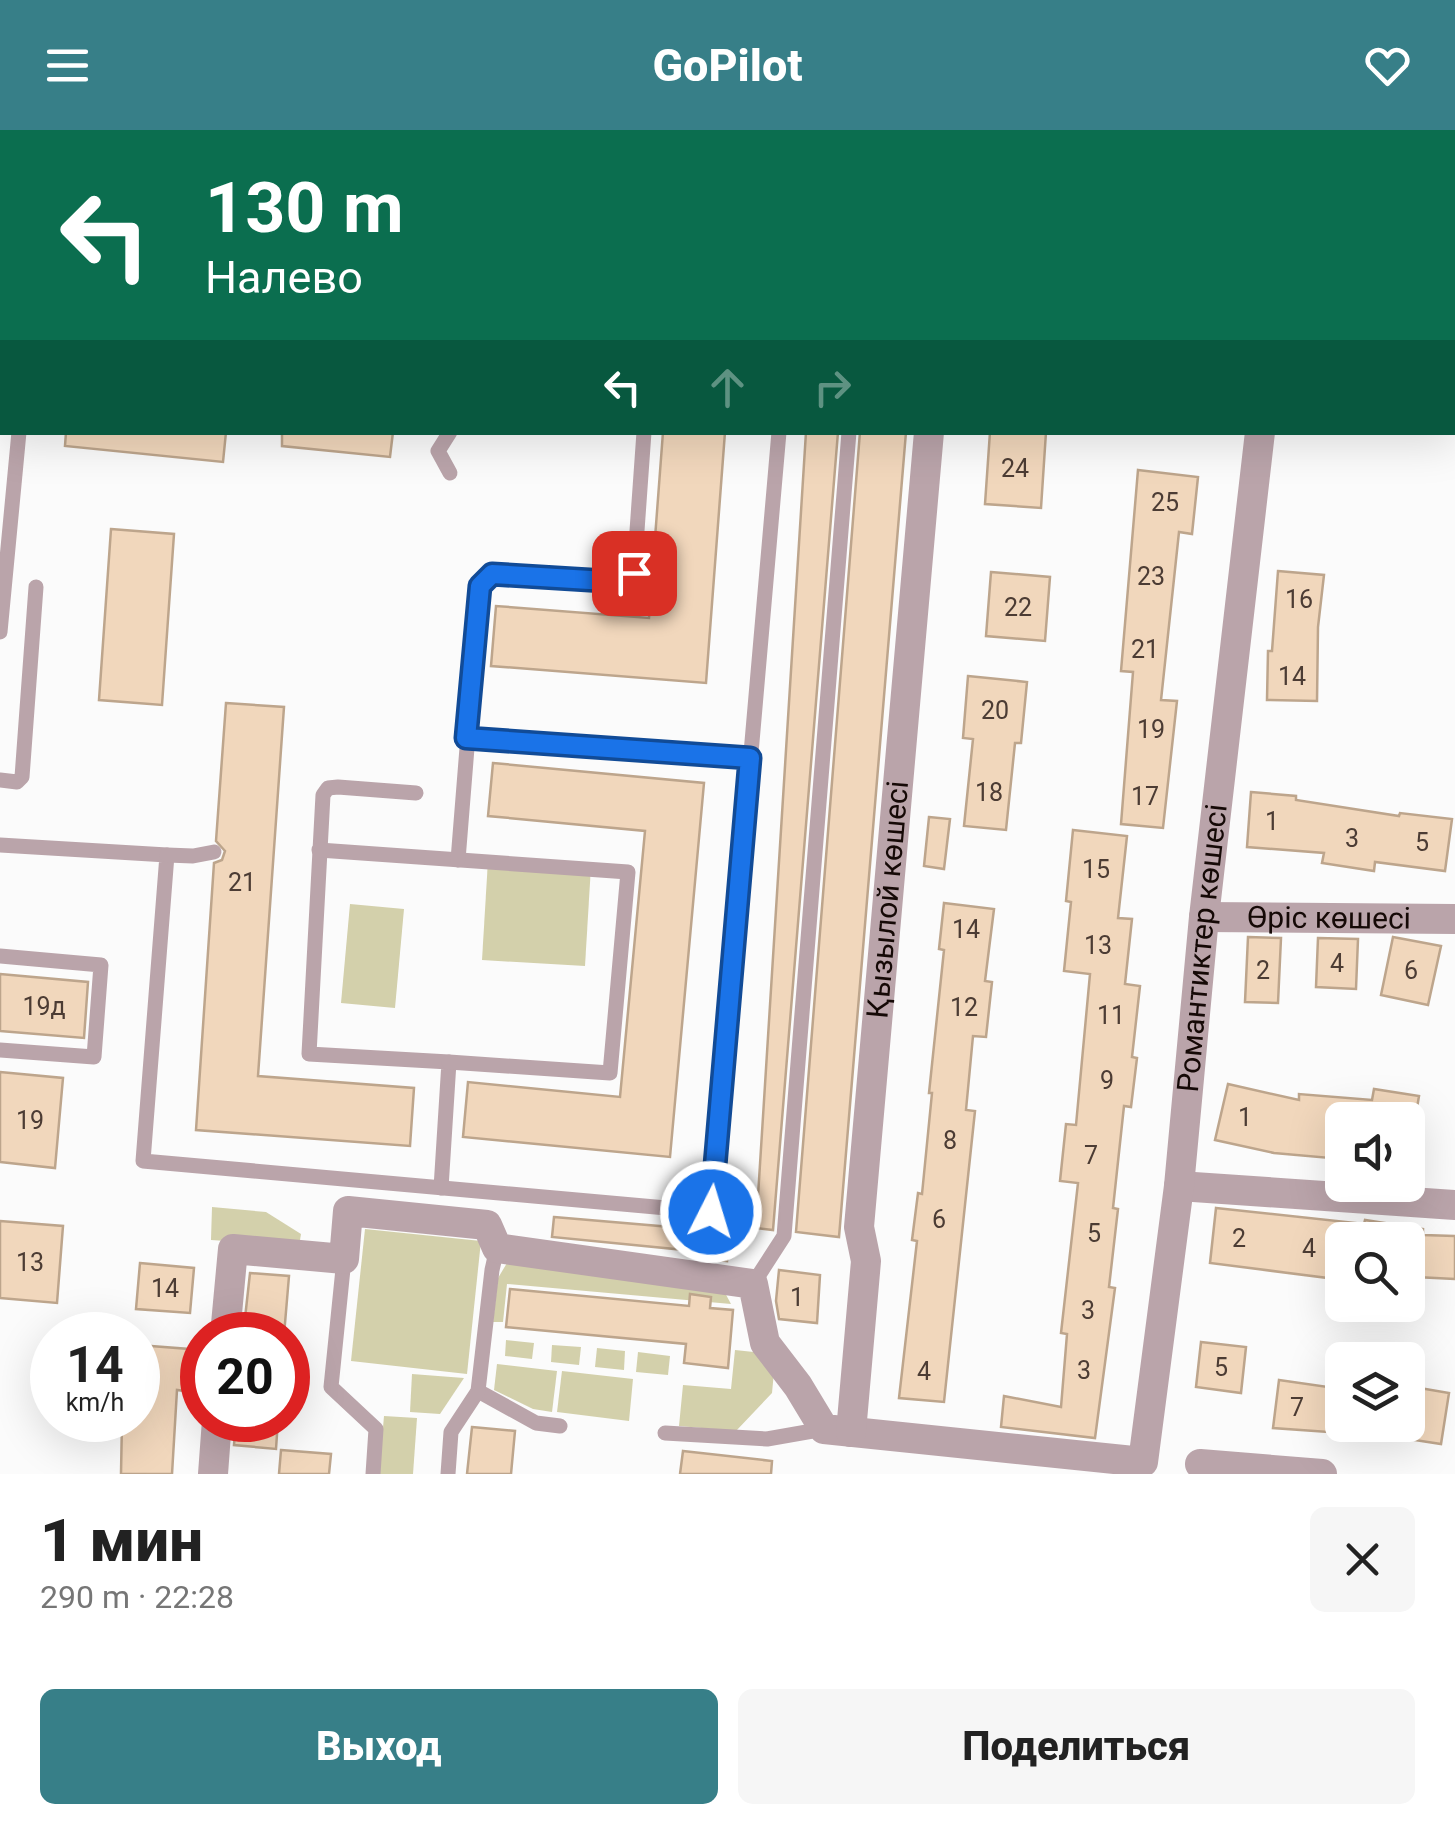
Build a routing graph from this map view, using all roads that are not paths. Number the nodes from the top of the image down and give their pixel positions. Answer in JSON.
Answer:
{"nodes":[{"id":1,"x":19,"y":435,"type":"edge"},
{"id":2,"x":448,"y":435,"type":"edge"},
{"id":3,"x":644,"y":435,"type":"edge"},
{"id":4,"x":779,"y":435,"type":"edge"},
{"id":5,"x":849,"y":435,"type":"edge"},
{"id":6,"x":929,"y":435,"type":"edge"},
{"id":7,"x":1260,"y":435,"type":"edge"},
{"id":8,"x":450,"y":472,"type":"dead end"},
{"id":9,"x":36,"y":587,"type":"dead end"},
{"id":10,"x":0,"y":632,"type":"edge"},
{"id":11,"x":466,"y":738,"type":"junction"},
{"id":12,"x":750,"y":758,"type":"junction"},
{"id":13,"x":0,"y":780,"type":"edge"},
{"id":14,"x":416,"y":793,"type":"dead end"},
{"id":15,"x":0,"y":844,"type":"edge"},
{"id":16,"x":319,"y":850,"type":"junction"},
{"id":17,"x":214,"y":852,"type":"dead end"},
{"id":18,"x":167,"y":856,"type":"junction"},
{"id":19,"x":458,"y":860,"type":"junction"},
{"id":20,"x":1204,"y":917,"type":"junction"},
{"id":21,"x":1455,"y":918,"type":"edge"},
{"id":22,"x":0,"y":956,"type":"edge"},
{"id":23,"x":0,"y":1050,"type":"edge"},
{"id":24,"x":449,"y":1062,"type":"junction"},
{"id":25,"x":1179,"y":1186,"type":"junction"},
{"id":26,"x":441,"y":1188,"type":"junction"},
{"id":27,"x":1455,"y":1205,"type":"edge"},
{"id":28,"x":497,"y":1248,"type":"junction"},
{"id":29,"x":344,"y":1260,"type":"junction"},
{"id":30,"x":754,"y":1284,"type":"junction"},
{"id":31,"x":227,"y":1312,"type":"edge"},
{"id":32,"x":478,"y":1392,"type":"junction"},
{"id":33,"x":560,"y":1426,"type":"dead end"},
{"id":34,"x":837,"y":1431,"type":"junction"},
{"id":35,"x":666,"y":1432,"type":"dead end"},
{"id":36,"x":216,"y":1442,"type":"edge"},
{"id":37,"x":1200,"y":1464,"type":"dead end"},
{"id":38,"x":212,"y":1474,"type":"edge"},
{"id":39,"x":373,"y":1474,"type":"edge"},
{"id":40,"x":448,"y":1474,"type":"edge"},
{"id":41,"x":1322,"y":1474,"type":"edge"}],
"edges":[{"from":1,"to":10,"type":"lane"},
{"from":2,"to":8,"type":"lane"},
{"from":3,"to":11,"type":"lane"},
{"from":4,"to":12,"type":"lane"},
{"from":5,"to":30,"type":"lane"},
{"from":6,"to":34,"type":"street","name":"Қызылой көшесі"},
{"from":7,"to":20,"type":"street","name":"Романтиктер көшесі"},
{"from":9,"to":13,"type":"lane"},
{"from":11,"to":12,"type":"lane"},
{"from":11,"to":19,"type":"lane"},
{"from":12,"to":26,"type":"lane"},
{"from":14,"to":16,"type":"lane"},
{"from":15,"to":18,"type":"lane"},
{"from":16,"to":19,"type":"lane"},
{"from":16,"to":24,"type":"lane"},
{"from":17,"to":18,"type":"lane"},
{"from":18,"to":26,"type":"lane"},
{"from":19,"to":24,"type":"lane"},
{"from":20,"to":21,"type":"street","name":"Өріс көшесі"},
{"from":20,"to":25,"type":"street","name":"Романтиктер көшесі"},
{"from":22,"to":23,"type":"lane"},
{"from":24,"to":26,"type":"lane"},
{"from":25,"to":27,"type":"street"},
{"from":25,"to":34,"type":"street","name":"Романтиктер көшесі"},
{"from":28,"to":29,"type":"street"},
{"from":28,"to":30,"type":"street"},
{"from":28,"to":32,"type":"lane"},
{"from":29,"to":31,"type":"street"},
{"from":29,"to":39,"type":"lane"},
{"from":30,"to":34,"type":"street"},
{"from":32,"to":33,"type":"lane"},
{"from":32,"to":40,"type":"lane"},
{"from":34,"to":35,"type":"lane"},
{"from":36,"to":38,"type":"street"},
{"from":37,"to":41,"type":"street"}]}
